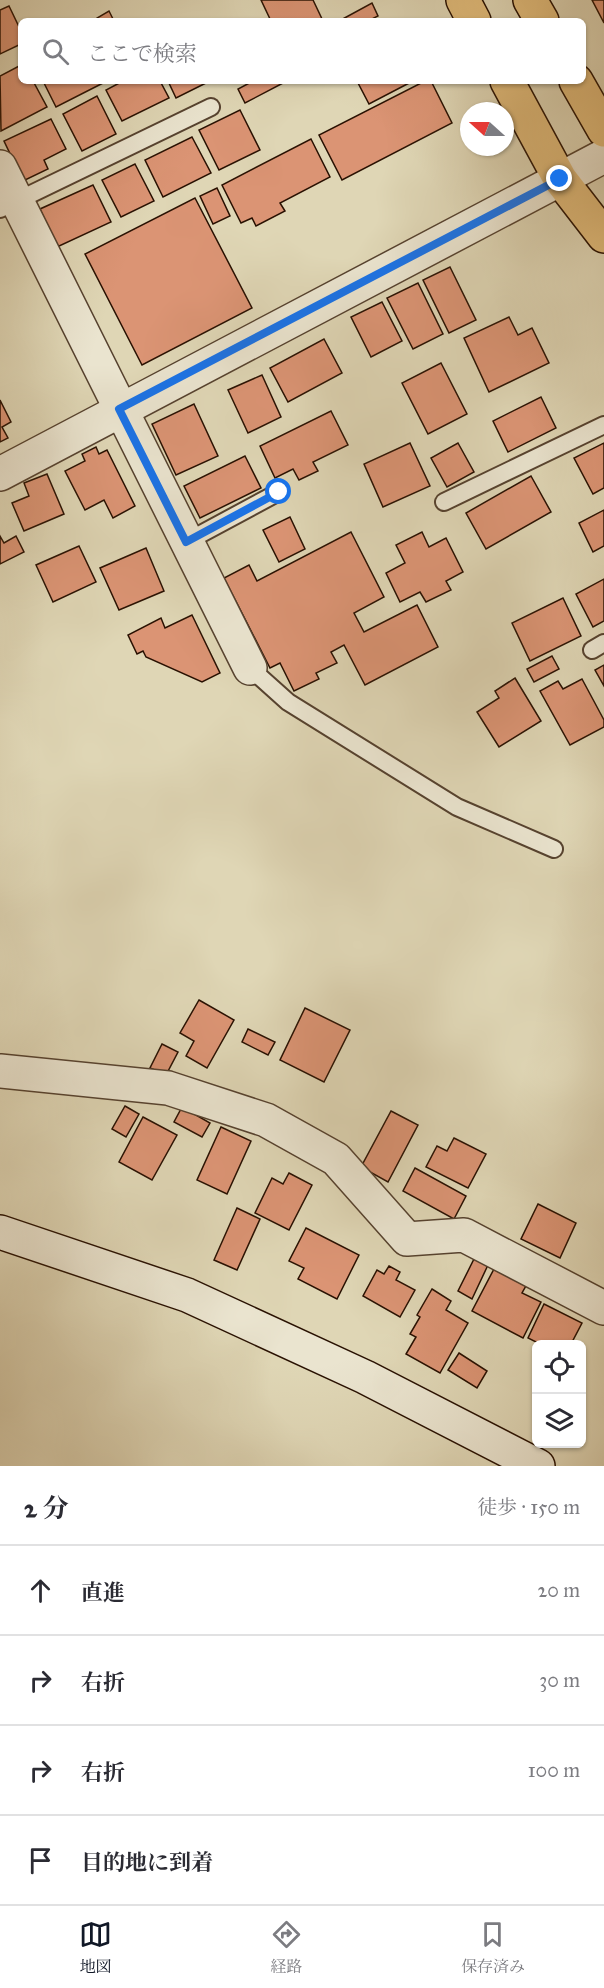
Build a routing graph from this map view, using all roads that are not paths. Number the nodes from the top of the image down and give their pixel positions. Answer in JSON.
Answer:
{"nodes":[{"id":1,"x":463,"y":0,"type":"edge"},
{"id":2,"x":530,"y":0,"type":"edge"},
{"id":3,"x":472,"y":18,"type":"edge"},
{"id":4,"x":540,"y":18,"type":"edge"},
{"id":5,"x":509,"y":84,"type":"edge"},
{"id":6,"x":578,"y":84,"type":"edge"},
{"id":7,"x":211,"y":107,"type":"dead end"},
{"id":8,"x":604,"y":130,"type":"edge"},
{"id":9,"x":604,"y":156,"type":"edge"},
{"id":10,"x":0,"y":167,"type":"edge"},
{"id":11,"x":560,"y":179,"type":"junction"},
{"id":12,"x":9,"y":205,"type":"edge"},
{"id":13,"x":604,"y":236,"type":"edge"},
{"id":14,"x":119,"y":409,"type":"junction"},
{"id":15,"x":604,"y":425,"type":"edge"},
{"id":16,"x":0,"y":474,"type":"edge"},
{"id":17,"x":279,"y":492,"type":"dead end"},
{"id":18,"x":444,"y":502,"type":"dead end"},
{"id":19,"x":186,"y":542,"type":"junction"},
{"id":20,"x":250,"y":668,"type":"joint"},
{"id":21,"x":554,"y":849,"type":"dead end"},
{"id":22,"x":0,"y":1071,"type":"edge"},
{"id":23,"x":0,"y":1232,"type":"edge"},
{"id":24,"x":604,"y":1308,"type":"edge"},
{"id":25,"x":538,"y":1466,"type":"edge"}],
"edges":[{"from":1,"to":3,"type":"highway"},
{"from":2,"to":4,"type":"highway"},
{"from":5,"to":11,"type":"highway"},
{"from":6,"to":8,"type":"highway"},
{"from":7,"to":12,"type":"lane"},
{"from":9,"to":11,"type":"street"},
{"from":10,"to":12,"type":"street"},
{"from":11,"to":13,"type":"highway"},
{"from":11,"to":14,"type":"street"},
{"from":12,"to":14,"type":"street"},
{"from":14,"to":16,"type":"street"},
{"from":14,"to":19,"type":"street"},
{"from":15,"to":18,"type":"lane"},
{"from":17,"to":19,"type":"lane"},
{"from":19,"to":20,"type":"street"},
{"from":20,"to":21,"type":"lane"},
{"from":22,"to":24,"type":"street"},
{"from":23,"to":25,"type":"street"}]}
